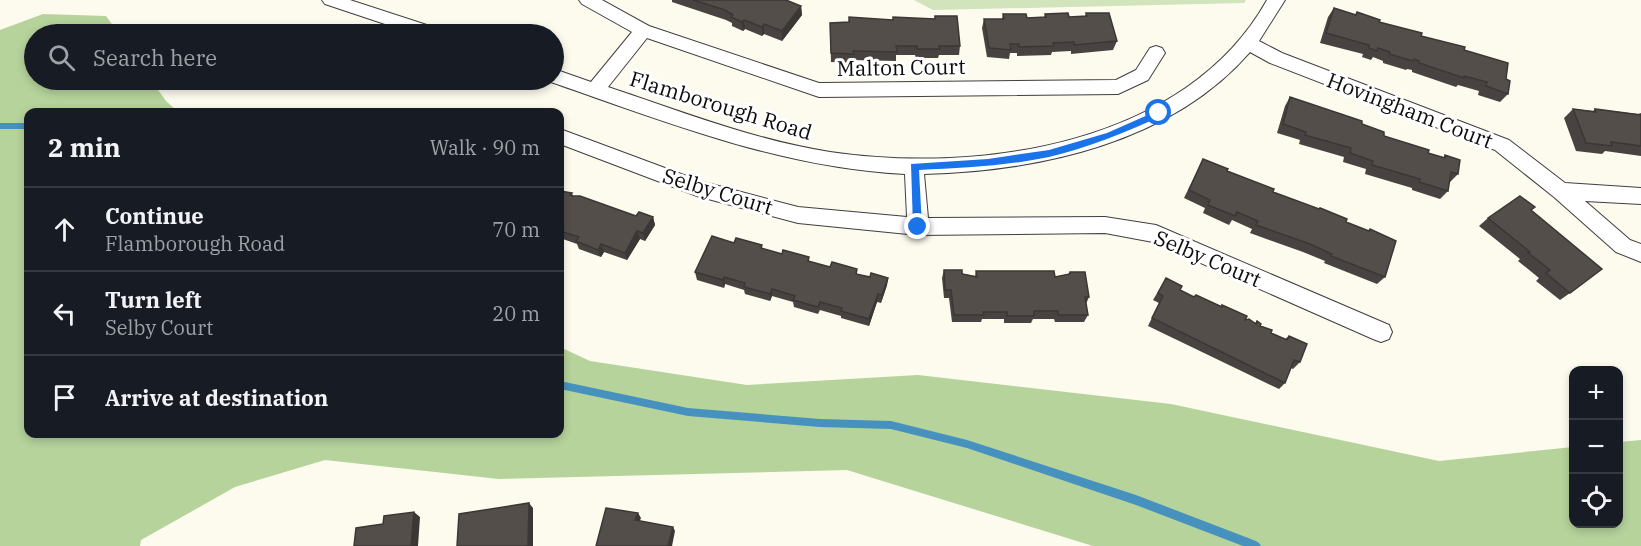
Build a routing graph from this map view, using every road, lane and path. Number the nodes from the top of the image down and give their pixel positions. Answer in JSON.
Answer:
{"nodes":[{"id":1,"x":332,"y":0,"type":"edge"},
{"id":2,"x":588,"y":0,"type":"edge"},
{"id":3,"x":1276,"y":0,"type":"edge"},
{"id":4,"x":403,"y":24,"type":"edge"},
{"id":5,"x":643,"y":30,"type":"junction"},
{"id":6,"x":1250,"y":44,"type":"junction"},
{"id":7,"x":1156,"y":53,"type":"dead end"},
{"id":8,"x":564,"y":79,"type":"edge"},
{"id":9,"x":595,"y":90,"type":"junction"},
{"id":10,"x":564,"y":138,"type":"edge"},
{"id":11,"x":914,"y":167,"type":"junction"},
{"id":12,"x":1561,"y":191,"type":"junction"},
{"id":13,"x":1641,"y":196,"type":"edge"},
{"id":14,"x":918,"y":227,"type":"junction"},
{"id":15,"x":1641,"y":253,"type":"edge"},
{"id":16,"x":1382,"y":332,"type":"dead end"}],
"edges":[{"from":1,"to":4,"type":"street"},
{"from":2,"to":5,"type":"street","name":"Malton Court"},
{"from":3,"to":6,"type":"street","name":"Flamborough Road"},
{"from":5,"to":7,"type":"street","name":"Malton Court"},
{"from":5,"to":9,"type":"street"},
{"from":6,"to":11,"type":"street","name":"Flamborough Road"},
{"from":6,"to":12,"type":"street","name":"Hovingham Court"},
{"from":8,"to":9,"type":"street","name":"Flamborough Road"},
{"from":9,"to":11,"type":"street","name":"Flamborough Road"},
{"from":10,"to":14,"type":"street","name":"Selby Court"},
{"from":11,"to":14,"type":"street"},
{"from":12,"to":13,"type":"street"},
{"from":12,"to":15,"type":"street","name":"Hovingham Court"},
{"from":14,"to":16,"type":"street","name":"Selby Court"}]}
